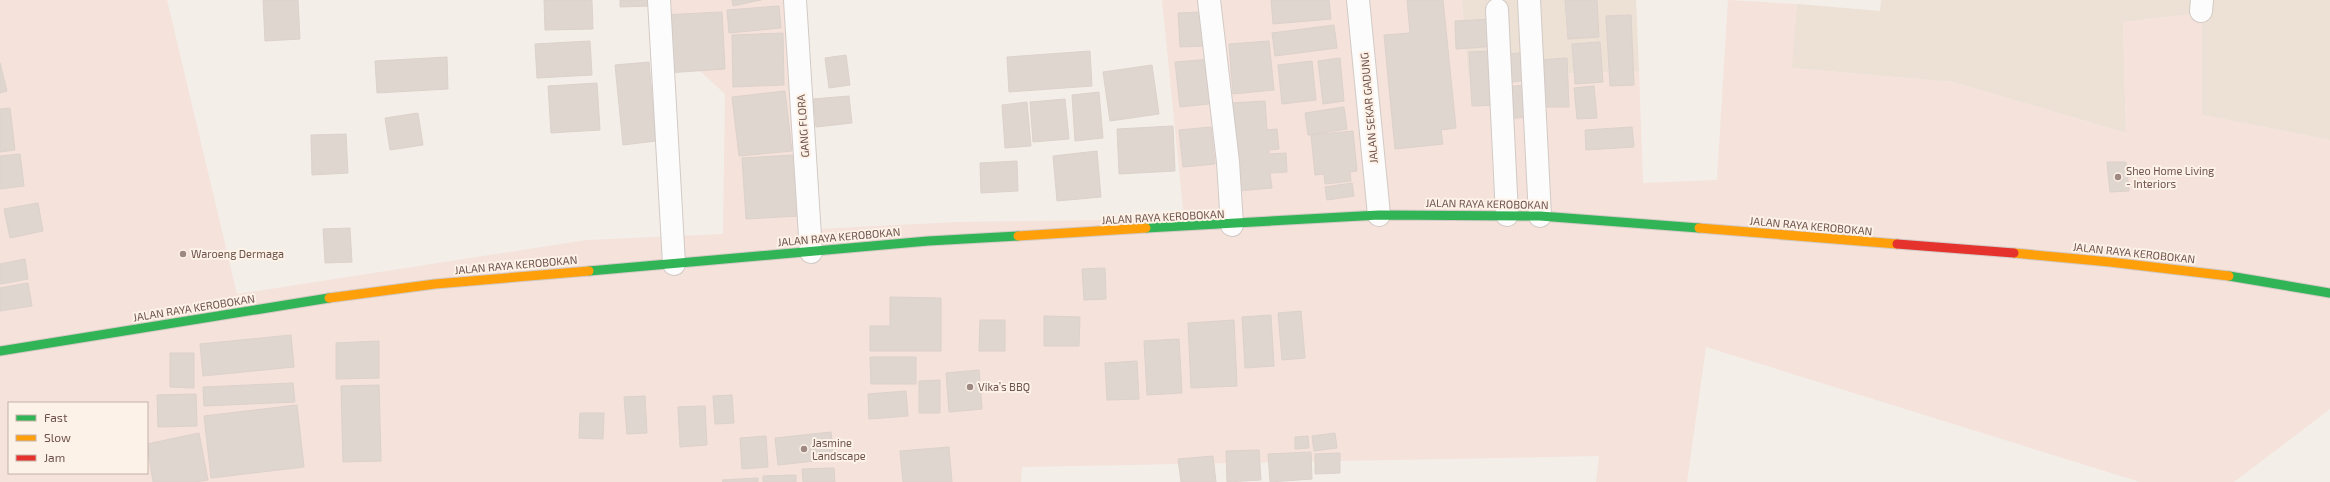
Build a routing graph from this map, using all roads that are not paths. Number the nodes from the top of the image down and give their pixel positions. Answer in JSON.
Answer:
{"nodes":[{"id":1,"x":659,"y":0,"type":"edge"},
{"id":2,"x":794,"y":0,"type":"edge"},
{"id":3,"x":1209,"y":0,"type":"edge"},
{"id":4,"x":1358,"y":0,"type":"edge"},
{"id":5,"x":1529,"y":0,"type":"edge"},
{"id":6,"x":1497,"y":10,"type":"dead end"},
{"id":7,"x":1379,"y":215,"type":"junction"},
{"id":8,"x":1507,"y":215,"type":"junction"},
{"id":9,"x":1540,"y":216,"type":"junction"},
{"id":10,"x":1232,"y":224,"type":"junction"},
{"id":11,"x":811,"y":252,"type":"junction"},
{"id":12,"x":674,"y":264,"type":"junction"},
{"id":13,"x":2330,"y":293,"type":"edge"},
{"id":14,"x":0,"y":351,"type":"edge"}],
"edges":[{"from":1,"to":12,"type":"street"},
{"from":2,"to":11,"type":"street","name":"GANG FLORA"},
{"from":3,"to":10,"type":"street"},
{"from":4,"to":7,"type":"street","name":"JALAN SEKAR GADUNG"},
{"from":5,"to":9,"type":"street"},
{"from":6,"to":8,"type":"street"},
{"from":7,"to":8,"type":"main road","name":"JALAN RAYA KEROBOKAN"},
{"from":7,"to":10,"type":"main road","name":"JALAN RAYA KEROBOKAN"},
{"from":8,"to":9,"type":"main road","name":"JALAN RAYA KEROBOKAN"},
{"from":9,"to":13,"type":"main road","name":"JALAN RAYA KEROBOKAN"},
{"from":10,"to":11,"type":"main road","name":"JALAN RAYA KEROBOKAN"},
{"from":11,"to":12,"type":"main road","name":"JALAN RAYA KEROBOKAN"},
{"from":12,"to":14,"type":"main road","name":"JALAN RAYA KEROBOKAN"}]}
